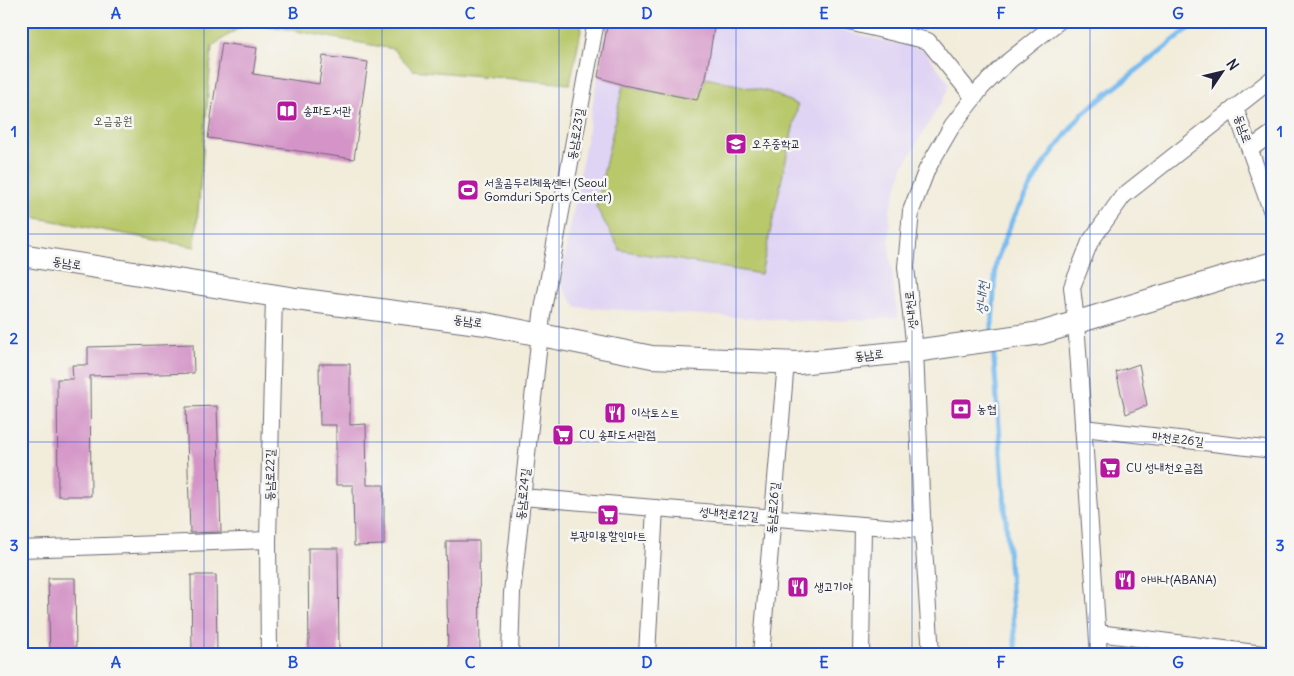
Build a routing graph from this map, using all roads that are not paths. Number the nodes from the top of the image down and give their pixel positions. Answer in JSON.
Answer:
{"nodes":[{"id":1,"x":596,"y":21,"type":"edge"},
{"id":2,"x":845,"y":21,"type":"edge"},
{"id":3,"x":1052,"y":23,"type":"edge"},
{"id":4,"x":1273,"y":78,"type":"edge"},
{"id":5,"x":974,"y":98,"type":"junction"},
{"id":6,"x":1235,"y":108,"type":"junction"},
{"id":7,"x":1273,"y":132,"type":"edge"},
{"id":8,"x":1250,"y":149,"type":"junction"},
{"id":9,"x":1273,"y":214,"type":"edge"},
{"id":10,"x":21,"y":255,"type":"edge"},
{"id":11,"x":1273,"y":263,"type":"edge"},
{"id":12,"x":274,"y":296,"type":"junction"},
{"id":13,"x":1076,"y":322,"type":"junction"},
{"id":14,"x":540,"y":334,"type":"junction"},
{"id":15,"x":915,"y":351,"type":"junction"},
{"id":16,"x":786,"y":362,"type":"junction"},
{"id":17,"x":1083,"y":428,"type":"junction"},
{"id":18,"x":1273,"y":450,"type":"edge"},
{"id":19,"x":522,"y":497,"type":"junction"},
{"id":20,"x":655,"y":508,"type":"junction"},
{"id":21,"x":772,"y":518,"type":"junction"},
{"id":22,"x":863,"y":525,"type":"junction"},
{"id":23,"x":923,"y":530,"type":"junction"},
{"id":24,"x":268,"y":540,"type":"junction"},
{"id":25,"x":21,"y":549,"type":"edge"},
{"id":26,"x":1098,"y":633,"type":"junction"},
{"id":27,"x":269,"y":655,"type":"edge"},
{"id":28,"x":510,"y":655,"type":"edge"},
{"id":29,"x":647,"y":655,"type":"edge"},
{"id":30,"x":761,"y":655,"type":"edge"},
{"id":31,"x":861,"y":655,"type":"edge"},
{"id":32,"x":931,"y":655,"type":"edge"},
{"id":33,"x":1099,"y":655,"type":"edge"},
{"id":34,"x":1271,"y":655,"type":"edge"}],
"edges":[{"from":1,"to":14,"type":"street","name":"동남로23길"},
{"from":2,"to":5,"type":"street"},
{"from":3,"to":5,"type":"street","name":"성내천로"},
{"from":4,"to":6,"type":"street"},
{"from":5,"to":15,"type":"street","name":"성내천로"},
{"from":6,"to":8,"type":"street","name":"동남로"},
{"from":6,"to":13,"type":"street"},
{"from":7,"to":8,"type":"street","name":"동남로"},
{"from":8,"to":9,"type":"street","name":"동남로"},
{"from":10,"to":12,"type":"main road","name":"동남로"},
{"from":11,"to":13,"type":"main road"},
{"from":12,"to":14,"type":"main road","name":"동남로"},
{"from":12,"to":24,"type":"street","name":"동남로22길"},
{"from":13,"to":15,"type":"main road","name":"동남로"},
{"from":13,"to":17,"type":"street"},
{"from":14,"to":16,"type":"main road","name":"동남로"},
{"from":14,"to":19,"type":"street","name":"동남로24길"},
{"from":15,"to":16,"type":"main road","name":"동남로"},
{"from":15,"to":23,"type":"street","name":"성내천로"},
{"from":16,"to":21,"type":"street","name":"동남로26길"},
{"from":17,"to":18,"type":"street","name":"마천로26길"},
{"from":17,"to":26,"type":"street"},
{"from":19,"to":20,"type":"street","name":"성내천로12길"},
{"from":19,"to":28,"type":"street","name":"동남로24길"},
{"from":20,"to":21,"type":"street","name":"성내천로12길"},
{"from":20,"to":29,"type":"street"},
{"from":21,"to":22,"type":"street","name":"성내천로12길"},
{"from":21,"to":30,"type":"street","name":"동남로26길"},
{"from":22,"to":23,"type":"street","name":"성내천로12길"},
{"from":22,"to":31,"type":"street"},
{"from":23,"to":32,"type":"street","name":"성내천로"},
{"from":24,"to":25,"type":"street"},
{"from":24,"to":27,"type":"street","name":"동남로22길"},
{"from":26,"to":33,"type":"street"},
{"from":26,"to":34,"type":"street"}]}
